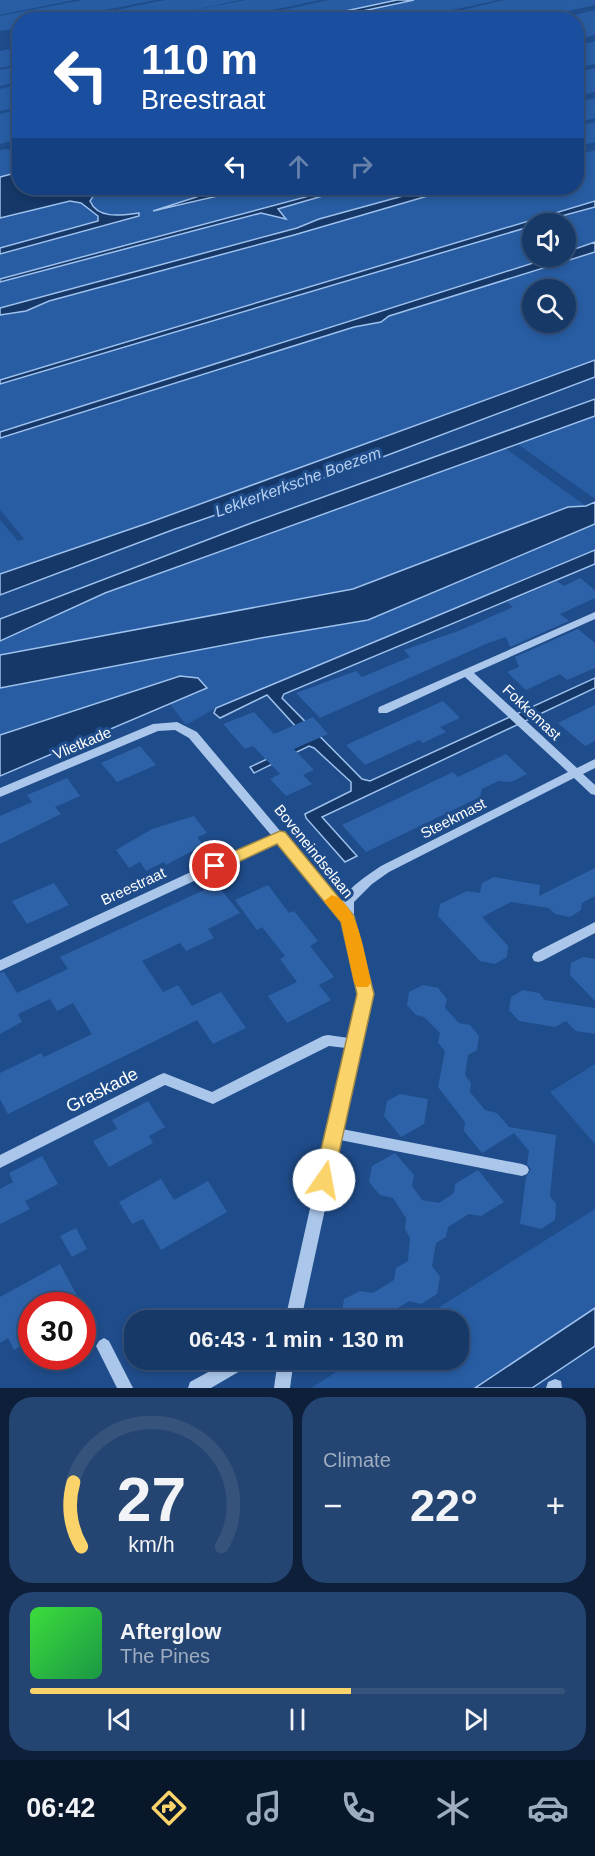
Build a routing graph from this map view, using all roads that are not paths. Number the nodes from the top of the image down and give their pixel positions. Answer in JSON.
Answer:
{"nodes":[{"id":1,"x":595,"y":615,"type":"edge"},
{"id":2,"x":468,"y":674,"type":"junction"},
{"id":3,"x":383,"y":710,"type":"dead end"},
{"id":4,"x":177,"y":726,"type":"joint"},
{"id":5,"x":595,"y":763,"type":"edge"},
{"id":6,"x":575,"y":773,"type":"junction"},
{"id":7,"x":595,"y":791,"type":"edge"},
{"id":8,"x":0,"y":794,"type":"edge"},
{"id":9,"x":280,"y":836,"type":"junction"},
{"id":10,"x":348,"y":920,"type":"junction"},
{"id":11,"x":595,"y":927,"type":"edge"},
{"id":12,"x":538,"y":957,"type":"dead end"},
{"id":13,"x":0,"y":966,"type":"edge"},
{"id":14,"x":354,"y":1044,"type":"junction"},
{"id":15,"x":334,"y":1133,"type":"junction"},
{"id":16,"x":0,"y":1162,"type":"edge"},
{"id":17,"x":522,"y":1170,"type":"dead end"},
{"id":18,"x":294,"y":1310,"type":"edge"},
{"id":19,"x":104,"y":1346,"type":"dead end"},
{"id":20,"x":228,"y":1370,"type":"edge"},
{"id":21,"x":284,"y":1370,"type":"edge"},
{"id":22,"x":126,"y":1388,"type":"edge"},
{"id":23,"x":196,"y":1388,"type":"edge"},
{"id":24,"x":282,"y":1388,"type":"edge"}],
"edges":[{"from":1,"to":2,"type":"street"},
{"from":2,"to":3,"type":"street"},
{"from":2,"to":6,"type":"street","name":"Fokkemast"},
{"from":4,"to":8,"type":"street","name":"Vlietkade"},
{"from":4,"to":9,"type":"street","name":"Boveneindselaan"},
{"from":5,"to":6,"type":"street","name":"Steekmast"},
{"from":6,"to":7,"type":"street","name":"Fokkemast"},
{"from":6,"to":10,"type":"street","name":"Steekmast"},
{"from":9,"to":10,"type":"street","name":"Boveneindselaan"},
{"from":9,"to":13,"type":"street","name":"Breestraat"},
{"from":10,"to":14,"type":"street","name":"Boveneindselaan"},
{"from":11,"to":12,"type":"street"},
{"from":14,"to":15,"type":"street","name":"Boveneindselaan"},
{"from":14,"to":16,"type":"street","name":"Graskade"},
{"from":15,"to":17,"type":"street"},
{"from":15,"to":18,"type":"street","name":"Boveneindselaan"},
{"from":19,"to":22,"type":"street"},
{"from":20,"to":23,"type":"street"},
{"from":21,"to":24,"type":"street"}]}
